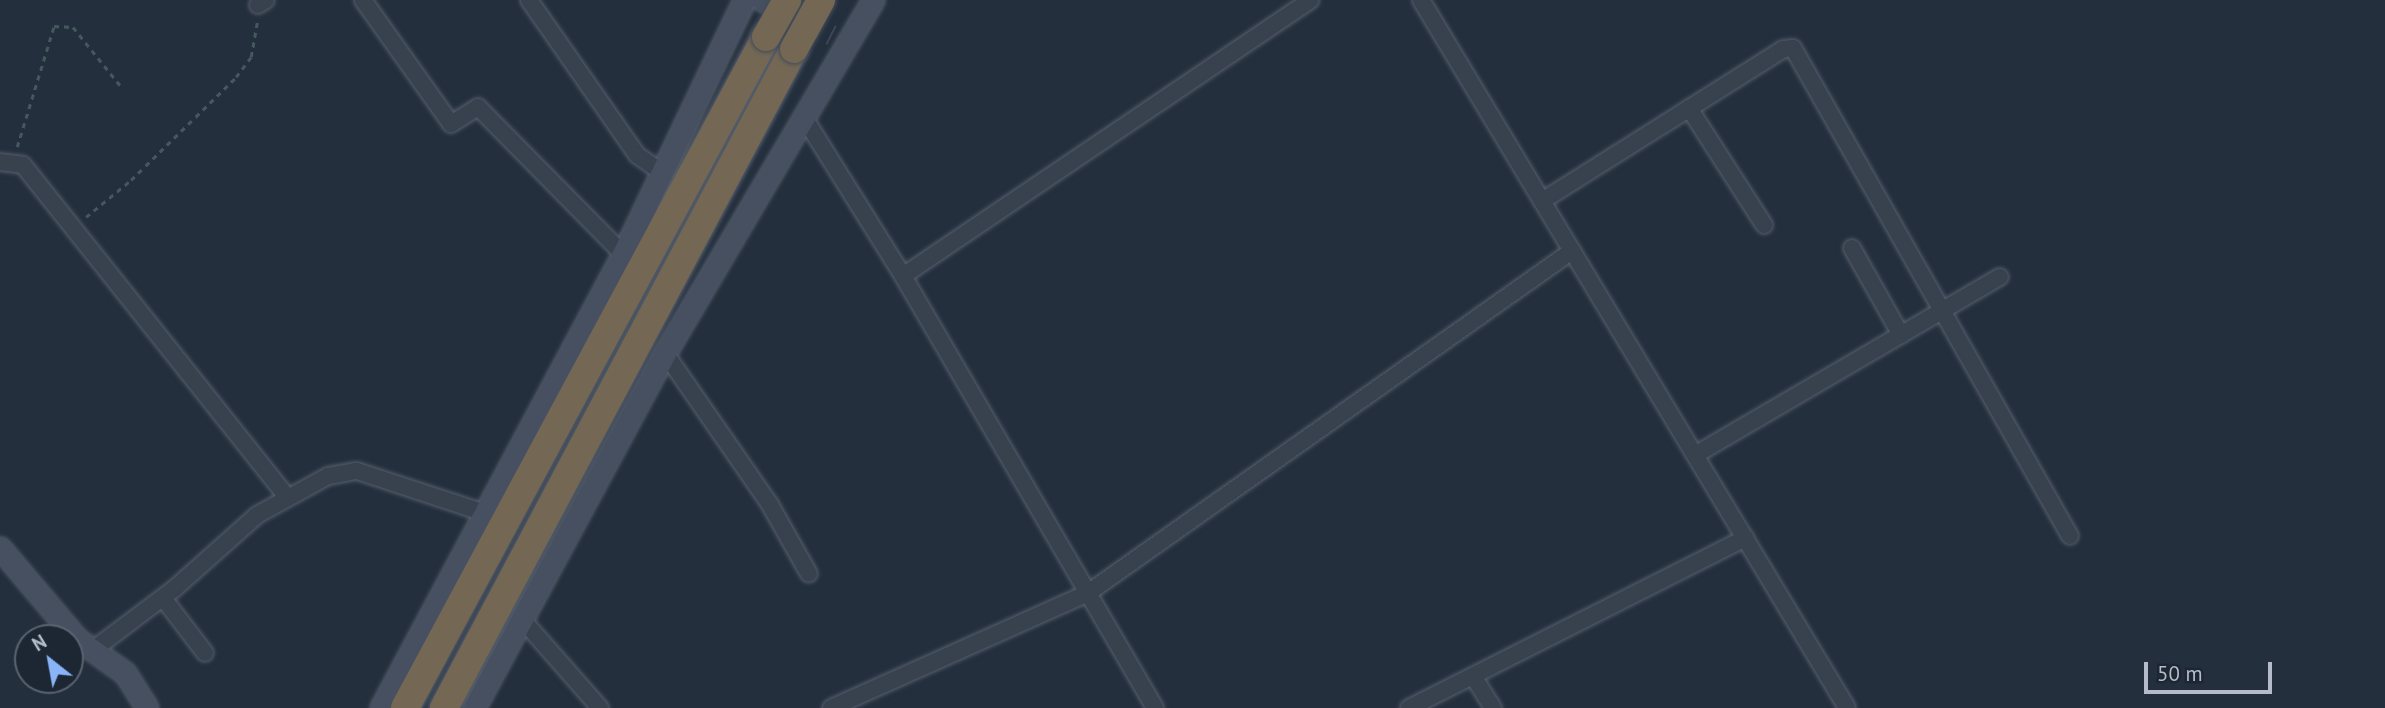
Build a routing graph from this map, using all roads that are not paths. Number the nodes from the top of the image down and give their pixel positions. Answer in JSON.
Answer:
{"nodes":[{"id":1,"x":363,"y":0,"type":"edge"},
{"id":2,"x":529,"y":0,"type":"edge"},
{"id":3,"x":744,"y":0,"type":"edge"},
{"id":4,"x":821,"y":0,"type":"edge"},
{"id":5,"x":873,"y":0,"type":"edge"},
{"id":6,"x":1310,"y":0,"type":"edge"},
{"id":7,"x":1421,"y":0,"type":"edge"},
{"id":8,"x":774,"y":2,"type":"edge"},
{"id":9,"x":1689,"y":108,"type":"junction"},
{"id":10,"x":805,"y":119,"type":"junction"},
{"id":11,"x":6,"y":161,"type":"edge"},
{"id":12,"x":663,"y":174,"type":"junction"},
{"id":13,"x":1542,"y":201,"type":"junction"},
{"id":14,"x":1764,"y":225,"type":"dead end"},
{"id":15,"x":1852,"y":248,"type":"dead end"},
{"id":16,"x":1572,"y":251,"type":"junction"},
{"id":17,"x":623,"y":254,"type":"junction"},
{"id":18,"x":903,"y":276,"type":"junction"},
{"id":19,"x":2000,"y":277,"type":"dead end"},
{"id":20,"x":1942,"y":311,"type":"junction"},
{"id":21,"x":1901,"y":335,"type":"junction"},
{"id":22,"x":665,"y":353,"type":"junction"},
{"id":23,"x":1695,"y":455,"type":"junction"},
{"id":24,"x":286,"y":496,"type":"junction"},
{"id":25,"x":485,"y":513,"type":"junction"},
{"id":26,"x":2070,"y":536,"type":"dead end"},
{"id":27,"x":1745,"y":538,"type":"junction"},
{"id":28,"x":0,"y":548,"type":"edge"},
{"id":29,"x":809,"y":574,"type":"dead end"},
{"id":30,"x":1088,"y":593,"type":"junction"},
{"id":31,"x":163,"y":598,"type":"junction"},
{"id":32,"x":521,"y":618,"type":"junction"},
{"id":33,"x":93,"y":650,"type":"junction"},
{"id":34,"x":205,"y":653,"type":"dead end"},
{"id":35,"x":1473,"y":676,"type":"junction"},
{"id":36,"x":147,"y":708,"type":"edge"},
{"id":37,"x":381,"y":708,"type":"edge"},
{"id":38,"x":405,"y":708,"type":"edge"},
{"id":39,"x":444,"y":708,"type":"edge"},
{"id":40,"x":474,"y":708,"type":"edge"},
{"id":41,"x":600,"y":708,"type":"edge"},
{"id":42,"x":831,"y":708,"type":"edge"},
{"id":43,"x":1155,"y":708,"type":"edge"},
{"id":44,"x":1409,"y":708,"type":"edge"},
{"id":45,"x":1493,"y":708,"type":"edge"},
{"id":46,"x":1847,"y":708,"type":"edge"}],
"edges":[{"from":1,"to":17,"type":"street"},
{"from":2,"to":12,"type":"street"},
{"from":3,"to":12,"type":"street"},
{"from":4,"to":39,"type":"highway","bridge":true},
{"from":5,"to":10,"type":"street"},
{"from":6,"to":18,"type":"street"},
{"from":7,"to":13,"type":"street"},
{"from":8,"to":38,"type":"highway","bridge":true},
{"from":9,"to":13,"type":"street"},
{"from":9,"to":14,"type":"street"},
{"from":9,"to":20,"type":"street"},
{"from":10,"to":18,"type":"street"},
{"from":10,"to":22,"type":"street"},
{"from":11,"to":24,"type":"street"},
{"from":12,"to":17,"type":"street"},
{"from":13,"to":16,"type":"street"},
{"from":15,"to":21,"type":"street"},
{"from":16,"to":23,"type":"street"},
{"from":16,"to":30,"type":"street"},
{"from":17,"to":25,"type":"street"},
{"from":18,"to":30,"type":"street"},
{"from":19,"to":20,"type":"street"},
{"from":20,"to":21,"type":"street"},
{"from":20,"to":26,"type":"street"},
{"from":21,"to":23,"type":"street"},
{"from":22,"to":29,"type":"street"},
{"from":22,"to":32,"type":"street"},
{"from":23,"to":27,"type":"street"},
{"from":24,"to":25,"type":"street"},
{"from":24,"to":31,"type":"street"},
{"from":25,"to":37,"type":"street"},
{"from":27,"to":35,"type":"street"},
{"from":27,"to":46,"type":"street"},
{"from":28,"to":33,"type":"street"},
{"from":30,"to":42,"type":"street"},
{"from":30,"to":43,"type":"street"},
{"from":31,"to":33,"type":"street"},
{"from":31,"to":34,"type":"street"},
{"from":32,"to":40,"type":"street"},
{"from":32,"to":41,"type":"street"},
{"from":33,"to":36,"type":"street"},
{"from":35,"to":44,"type":"street"},
{"from":35,"to":45,"type":"street"}]}
